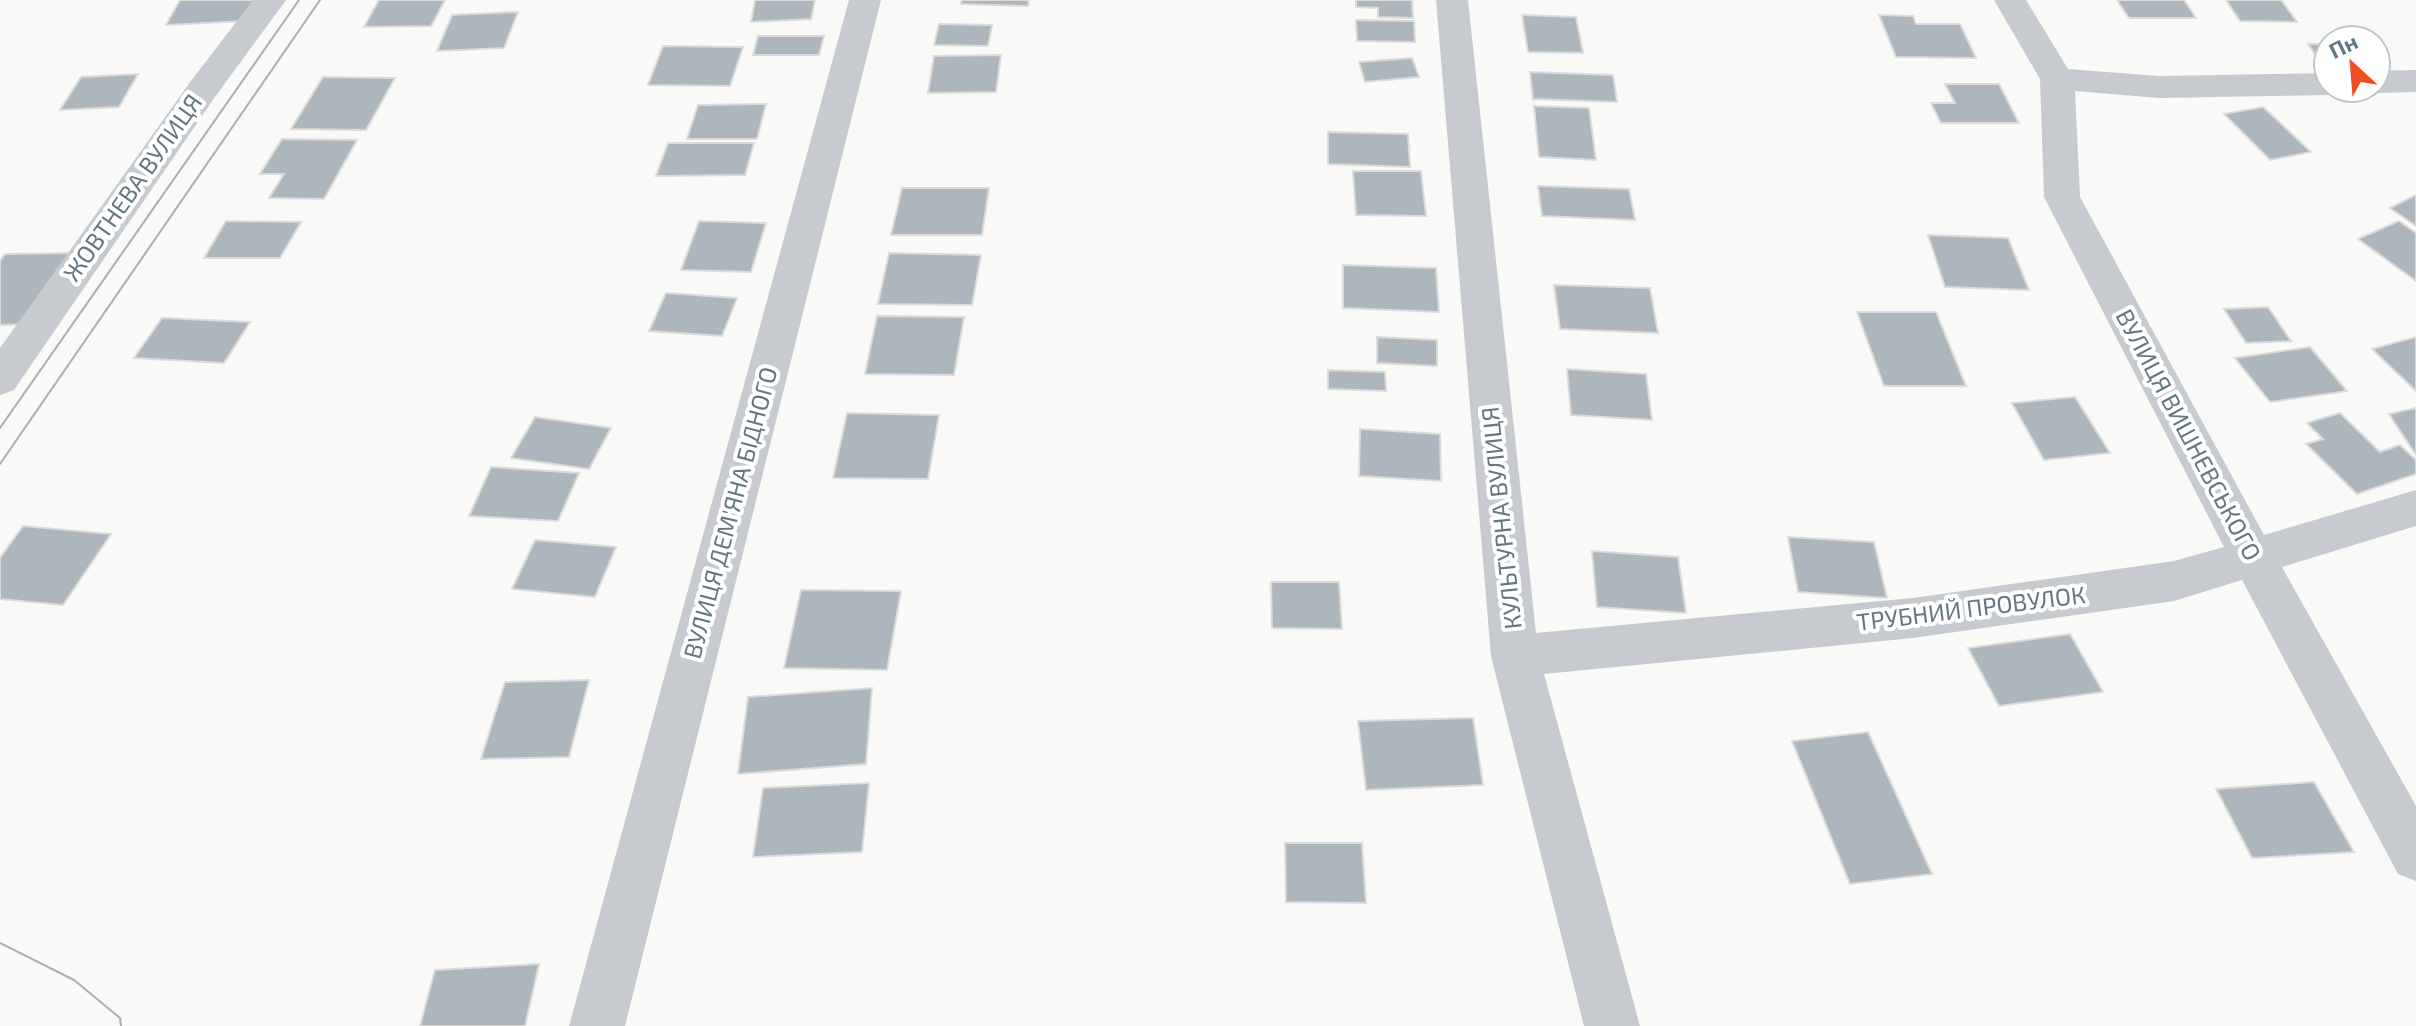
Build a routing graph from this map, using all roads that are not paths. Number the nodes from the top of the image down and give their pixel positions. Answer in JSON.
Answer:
{"nodes":[{"id":1,"x":270,"y":0,"type":"edge"},
{"id":2,"x":865,"y":0,"type":"edge"},
{"id":3,"x":1452,"y":0,"type":"edge"},
{"id":4,"x":2010,"y":0,"type":"edge"},
{"id":5,"x":2057,"y":79,"type":"junction"},
{"id":6,"x":2416,"y":81,"type":"edge"},
{"id":7,"x":2392,"y":82,"type":"edge"},
{"id":8,"x":2312,"y":84,"type":"edge"},
{"id":9,"x":0,"y":379,"type":"edge"},
{"id":10,"x":2416,"y":508,"type":"edge"},
{"id":11,"x":2252,"y":556,"type":"junction"},
{"id":12,"x":1515,"y":656,"type":"junction"},
{"id":13,"x":2416,"y":856,"type":"edge"},
{"id":14,"x":597,"y":1026,"type":"edge"},
{"id":15,"x":1612,"y":1026,"type":"edge"}],
"edges":[{"from":1,"to":9,"type":"street","name":"ЖОВТНЕВА ВУЛИЦЯ"},
{"from":2,"to":14,"type":"street","name":"ВУЛИЦЯ ДЕМ'ЯНА БІДНОГО"},
{"from":3,"to":12,"type":"street","name":"КУЛЬТУРНА ВУЛИЦЯ"},
{"from":4,"to":5,"type":"street","name":"ВУЛИЦЯ ВИШНЕВСЬКОГО"},
{"from":5,"to":8,"type":"street"},
{"from":5,"to":11,"type":"street","name":"ВУЛИЦЯ ВИШНЕВСЬКОГО"},
{"from":6,"to":7,"type":"street"},
{"from":10,"to":11,"type":"street","name":"ТРУБНИЙ ПРОВУЛОК"},
{"from":11,"to":12,"type":"street","name":"ТРУБНИЙ ПРОВУЛОК"},
{"from":11,"to":13,"type":"street","name":"ВУЛИЦЯ ВИШНЕВСЬКОГО"},
{"from":12,"to":15,"type":"street","name":"КУЛЬТУРНА ВУЛИЦЯ"}]}
